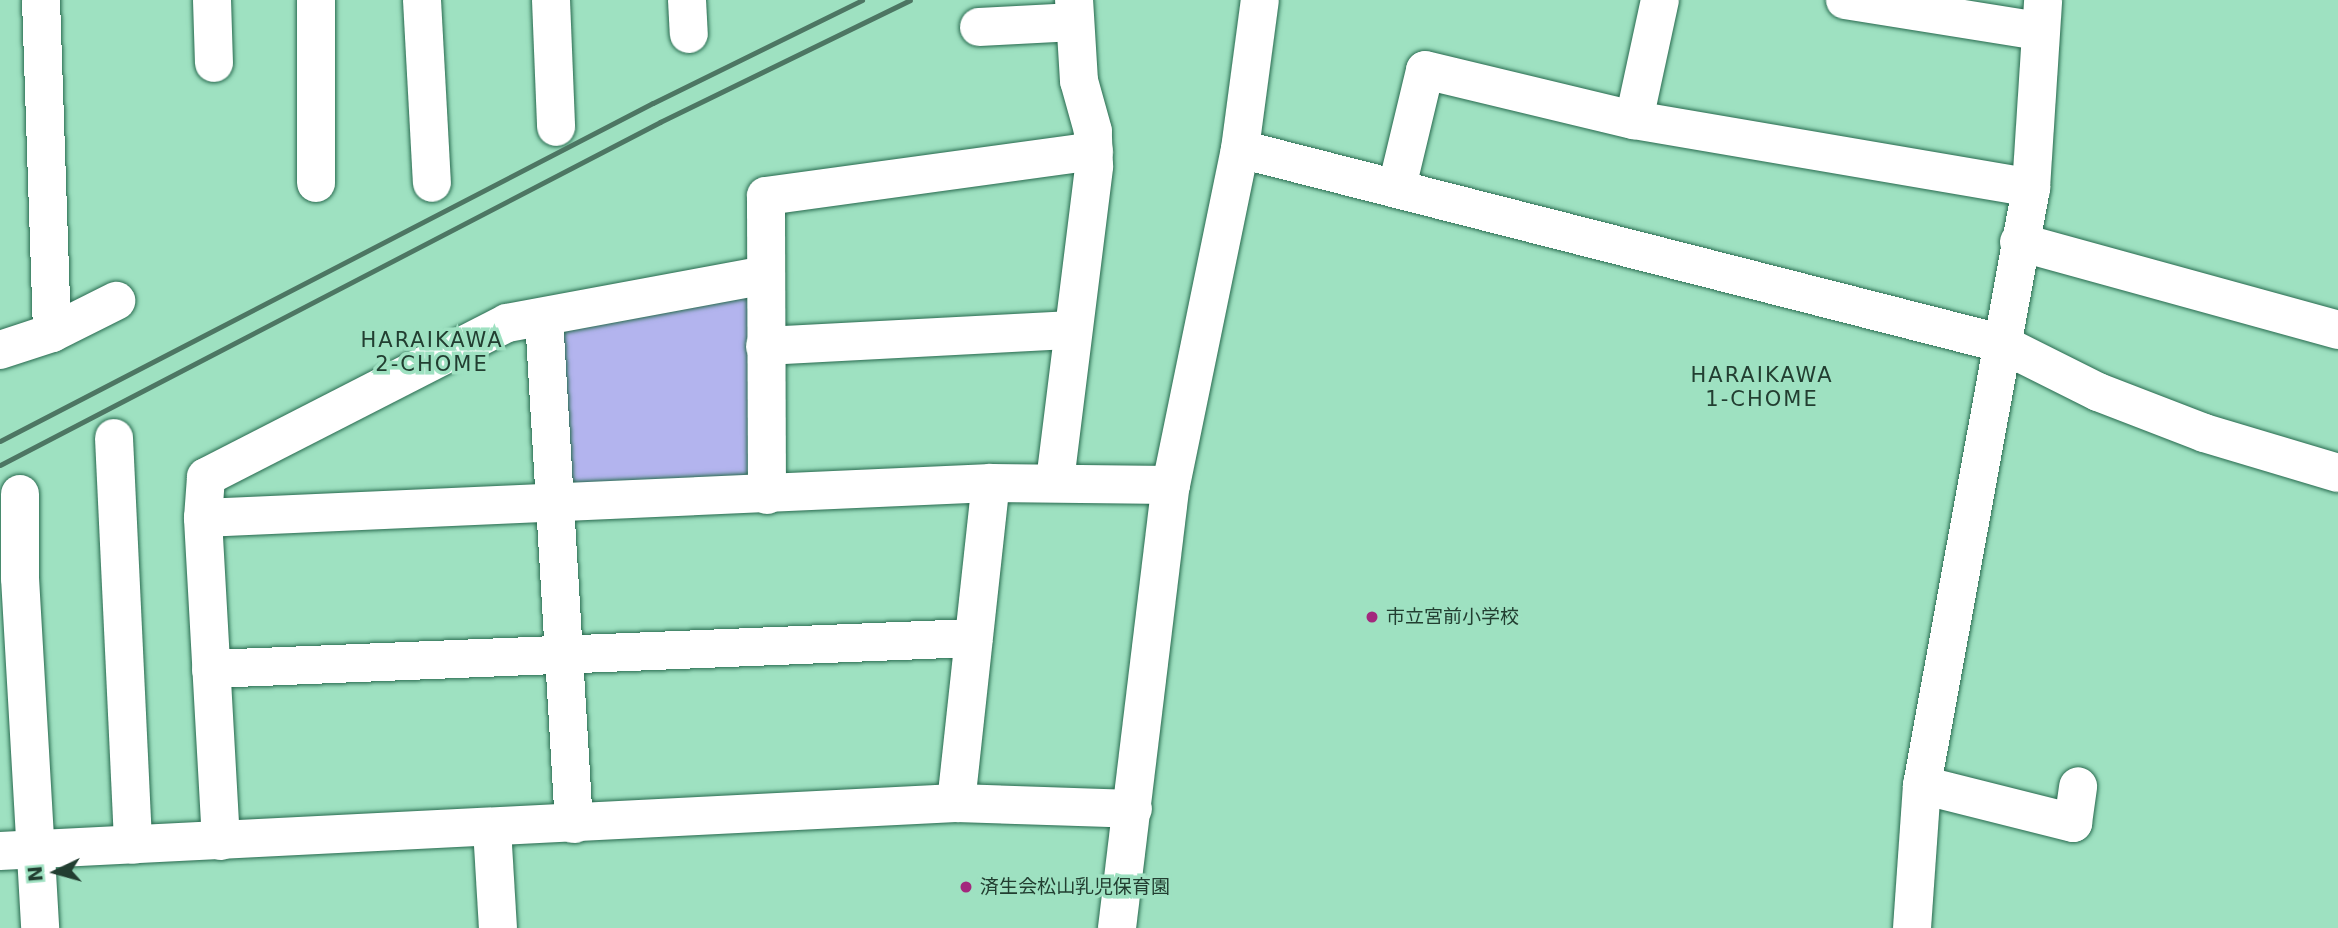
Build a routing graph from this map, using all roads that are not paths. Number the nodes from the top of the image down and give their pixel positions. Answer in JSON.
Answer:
{"nodes":[{"id":1,"x":41,"y":0,"type":"edge"},
{"id":2,"x":212,"y":0,"type":"edge"},
{"id":3,"x":316,"y":0,"type":"edge"},
{"id":4,"x":422,"y":0,"type":"edge"},
{"id":5,"x":551,"y":0,"type":"edge"},
{"id":6,"x":1260,"y":0,"type":"edge"},
{"id":7,"x":1660,"y":0,"type":"edge"},
{"id":8,"x":1845,"y":0,"type":"edge"},
{"id":9,"x":1074,"y":11,"type":"edge"},
{"id":10,"x":2041,"y":15,"type":"edge"},
{"id":11,"x":979,"y":27,"type":"dead end"},
{"id":12,"x":214,"y":63,"type":"dead end"},
{"id":13,"x":1634,"y":120,"type":"junction"},
{"id":14,"x":556,"y":127,"type":"dead end"},
{"id":15,"x":1240,"y":149,"type":"junction"},
{"id":16,"x":1094,"y":151,"type":"junction"},
{"id":17,"x":316,"y":183,"type":"dead end"},
{"id":18,"x":432,"y":183,"type":"dead end"},
{"id":19,"x":1398,"y":187,"type":"junction"},
{"id":20,"x":2031,"y":188,"type":"junction"},
{"id":21,"x":2019,"y":242,"type":"junction"},
{"id":22,"x":765,"y":275,"type":"junction"},
{"id":23,"x":116,"y":301,"type":"dead end"},
{"id":24,"x":544,"y":318,"type":"junction"},
{"id":25,"x":1073,"y":330,"type":"junction"},
{"id":26,"x":2338,"y":330,"type":"edge"},
{"id":27,"x":52,"y":332,"type":"junction"},
{"id":28,"x":2000,"y":343,"type":"junction"},
{"id":29,"x":765,"y":346,"type":"junction"},
{"id":30,"x":0,"y":350,"type":"edge"},
{"id":31,"x":114,"y":438,"type":"dead end"},
{"id":32,"x":2338,"y":473,"type":"edge"},
{"id":33,"x":1055,"y":481,"type":"junction"},
{"id":34,"x":991,"y":483,"type":"junction"},
{"id":35,"x":1171,"y":485,"type":"junction"},
{"id":36,"x":19,"y":494,"type":"dead end"},
{"id":37,"x":767,"y":495,"type":"junction"},
{"id":38,"x":555,"y":505,"type":"junction"},
{"id":39,"x":203,"y":518,"type":"junction"},
{"id":40,"x":973,"y":638,"type":"junction"},
{"id":41,"x":564,"y":654,"type":"junction"},
{"id":42,"x":211,"y":669,"type":"junction"},
{"id":43,"x":1922,"y":785,"type":"junction"},
{"id":44,"x":2078,"y":786,"type":"dead end"},
{"id":45,"x":956,"y":803,"type":"junction"},
{"id":46,"x":1133,"y":809,"type":"junction"},
{"id":47,"x":574,"y":824,"type":"junction"},
{"id":48,"x":492,"y":828,"type":"junction"},
{"id":49,"x":221,"y":841,"type":"junction"},
{"id":50,"x":133,"y":845,"type":"junction"},
{"id":51,"x":18,"y":850,"type":"edge"},
{"id":52,"x":40,"y":928,"type":"edge"},
{"id":53,"x":498,"y":928,"type":"edge"},
{"id":54,"x":1117,"y":928,"type":"edge"},
{"id":55,"x":1912,"y":928,"type":"edge"}],
"edges":[{"from":1,"to":27,"type":"street"},
{"from":2,"to":12,"type":"street"},
{"from":3,"to":17,"type":"street"},
{"from":4,"to":18,"type":"street"},
{"from":5,"to":14,"type":"street"},
{"from":6,"to":15,"type":"street"},
{"from":7,"to":13,"type":"street"},
{"from":8,"to":10,"type":"street"},
{"from":9,"to":11,"type":"street"},
{"from":9,"to":16,"type":"street"},
{"from":10,"to":20,"type":"street"},
{"from":13,"to":19,"type":"street"},
{"from":13,"to":20,"type":"street"},
{"from":15,"to":19,"type":"street"},
{"from":15,"to":35,"type":"street"},
{"from":16,"to":22,"type":"street"},
{"from":16,"to":25,"type":"street"},
{"from":19,"to":28,"type":"street"},
{"from":20,"to":21,"type":"street"},
{"from":21,"to":26,"type":"street"},
{"from":21,"to":28,"type":"street"},
{"from":22,"to":24,"type":"street"},
{"from":22,"to":29,"type":"street"},
{"from":23,"to":27,"type":"street"},
{"from":24,"to":38,"type":"street"},
{"from":24,"to":39,"type":"street"},
{"from":25,"to":29,"type":"street"},
{"from":25,"to":33,"type":"street"},
{"from":27,"to":30,"type":"street"},
{"from":28,"to":32,"type":"street"},
{"from":28,"to":43,"type":"street"},
{"from":29,"to":37,"type":"street"},
{"from":31,"to":50,"type":"street"},
{"from":33,"to":34,"type":"street"},
{"from":33,"to":35,"type":"street"},
{"from":34,"to":37,"type":"street"},
{"from":34,"to":40,"type":"street"},
{"from":35,"to":46,"type":"street"},
{"from":36,"to":51,"type":"street"},
{"from":37,"to":38,"type":"street"},
{"from":38,"to":39,"type":"street"},
{"from":38,"to":41,"type":"street"},
{"from":39,"to":42,"type":"street"},
{"from":40,"to":41,"type":"street"},
{"from":40,"to":45,"type":"street"},
{"from":41,"to":42,"type":"street"},
{"from":41,"to":47,"type":"street"},
{"from":42,"to":49,"type":"street"},
{"from":43,"to":44,"type":"street"},
{"from":43,"to":55,"type":"street"},
{"from":45,"to":46,"type":"street"},
{"from":45,"to":47,"type":"street"},
{"from":46,"to":54,"type":"street"},
{"from":47,"to":48,"type":"street"},
{"from":48,"to":49,"type":"street"},
{"from":48,"to":53,"type":"street"},
{"from":49,"to":50,"type":"street"},
{"from":50,"to":51,"type":"street"},
{"from":51,"to":52,"type":"street"}]}
